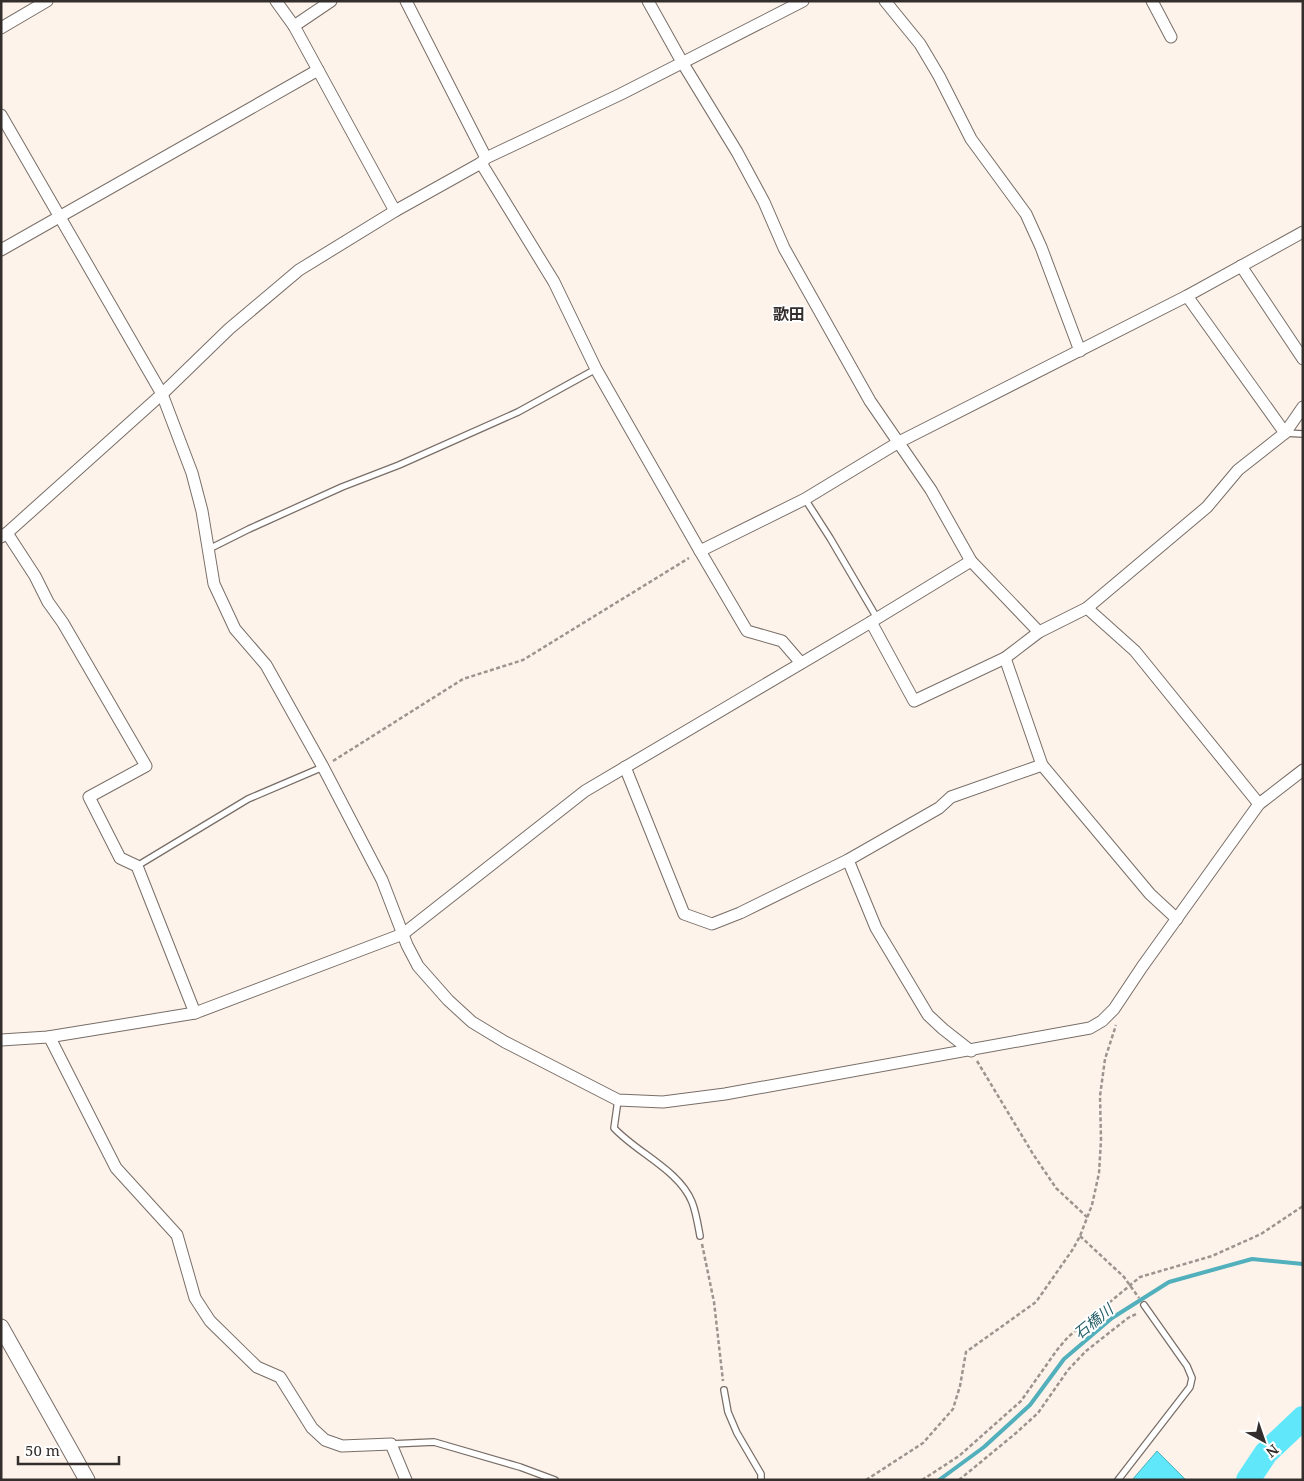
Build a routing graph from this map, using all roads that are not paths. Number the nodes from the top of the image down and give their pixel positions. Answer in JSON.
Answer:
{"nodes":[{"id":1,"x":47,"y":1,"type":"edge"},
{"id":2,"x":276,"y":1,"type":"edge"},
{"id":3,"x":331,"y":1,"type":"edge"},
{"id":4,"x":406,"y":1,"type":"edge"},
{"id":5,"x":648,"y":1,"type":"edge"},
{"id":6,"x":803,"y":1,"type":"edge"},
{"id":7,"x":885,"y":1,"type":"edge"},
{"id":8,"x":1152,"y":1,"type":"edge"},
{"id":9,"x":294,"y":26,"type":"junction"},
{"id":10,"x":1,"y":28,"type":"edge"},
{"id":11,"x":1171,"y":37,"type":"dead end"},
{"id":12,"x":682,"y":62,"type":"junction"},
{"id":13,"x":318,"y":70,"type":"junction"},
{"id":14,"x":1,"y":115,"type":"edge"},
{"id":15,"x":483,"y":160,"type":"junction"},
{"id":16,"x":395,"y":211,"type":"junction"},
{"id":17,"x":60,"y":216,"type":"junction"},
{"id":18,"x":1303,"y":232,"type":"edge"},
{"id":19,"x":1,"y":250,"type":"edge"},
{"id":20,"x":1242,"y":266,"type":"junction"},
{"id":21,"x":1187,"y":296,"type":"junction"},
{"id":22,"x":1299,"y":346,"type":"edge"},
{"id":23,"x":1080,"y":351,"type":"junction"},
{"id":24,"x":1303,"y":359,"type":"edge"},
{"id":25,"x":596,"y":368,"type":"junction"},
{"id":26,"x":162,"y":394,"type":"junction"},
{"id":27,"x":1303,"y":407,"type":"edge"},
{"id":28,"x":1286,"y":433,"type":"junction"},
{"id":29,"x":1303,"y":434,"type":"edge"},
{"id":30,"x":899,"y":442,"type":"junction"},
{"id":31,"x":805,"y":499,"type":"junction"},
{"id":32,"x":4,"y":535,"type":"edge"},
{"id":33,"x":207,"y":550,"type":"junction"},
{"id":34,"x":700,"y":551,"type":"junction"},
{"id":35,"x":971,"y":561,"type":"junction"},
{"id":36,"x":1086,"y":608,"type":"junction"},
{"id":37,"x":874,"y":620,"type":"junction"},
{"id":38,"x":1039,"y":632,"type":"junction"},
{"id":39,"x":1005,"y":658,"type":"junction"},
{"id":40,"x":801,"y":663,"type":"junction"},
{"id":41,"x":1042,"y":765,"type":"junction"},
{"id":42,"x":323,"y":767,"type":"junction"},
{"id":43,"x":625,"y":768,"type":"junction"},
{"id":44,"x":1303,"y":770,"type":"edge"},
{"id":45,"x":1259,"y":804,"type":"junction"},
{"id":46,"x":848,"y":860,"type":"junction"},
{"id":47,"x":137,"y":866,"type":"junction"},
{"id":48,"x":1177,"y":919,"type":"junction"},
{"id":49,"x":404,"y":934,"type":"junction"},
{"id":50,"x":195,"y":1013,"type":"junction"},
{"id":51,"x":48,"y":1037,"type":"junction"},
{"id":52,"x":1,"y":1040,"type":"edge"},
{"id":53,"x":971,"y":1051,"type":"junction"},
{"id":54,"x":618,"y":1100,"type":"junction"},
{"id":55,"x":700,"y":1236,"type":"road end"},
{"id":56,"x":1145,"y":1307,"type":"road end"},
{"id":57,"x":1,"y":1327,"type":"edge"},
{"id":58,"x":724,"y":1390,"type":"road end"},
{"id":59,"x":391,"y":1444,"type":"junction"},
{"id":60,"x":87,"y":1480,"type":"edge"},
{"id":61,"x":406,"y":1480,"type":"edge"},
{"id":62,"x":556,"y":1480,"type":"edge"},
{"id":63,"x":761,"y":1480,"type":"edge"},
{"id":64,"x":1118,"y":1480,"type":"edge"}],
"edges":[{"from":1,"to":10,"type":"street"},
{"from":2,"to":9,"type":"street"},
{"from":3,"to":9,"type":"street"},
{"from":4,"to":15,"type":"street"},
{"from":5,"to":12,"type":"street"},
{"from":6,"to":12,"type":"street"},
{"from":7,"to":23,"type":"street"},
{"from":8,"to":11,"type":"street"},
{"from":9,"to":13,"type":"street"},
{"from":12,"to":15,"type":"street"},
{"from":12,"to":30,"type":"street"},
{"from":13,"to":16,"type":"street"},
{"from":13,"to":17,"type":"street"},
{"from":14,"to":17,"type":"street"},
{"from":15,"to":16,"type":"street"},
{"from":15,"to":25,"type":"street"},
{"from":16,"to":26,"type":"street"},
{"from":17,"to":19,"type":"street"},
{"from":17,"to":26,"type":"street"},
{"from":18,"to":20,"type":"street"},
{"from":20,"to":21,"type":"street"},
{"from":20,"to":22,"type":"street"},
{"from":21,"to":23,"type":"street"},
{"from":21,"to":28,"type":"street"},
{"from":22,"to":24,"type":"street"},
{"from":23,"to":30,"type":"street"},
{"from":25,"to":33,"type":"lane"},
{"from":25,"to":34,"type":"street"},
{"from":26,"to":32,"type":"street"},
{"from":26,"to":33,"type":"street"},
{"from":27,"to":28,"type":"street"},
{"from":28,"to":29,"type":"lane"},
{"from":28,"to":36,"type":"street"},
{"from":30,"to":31,"type":"street"},
{"from":30,"to":35,"type":"street"},
{"from":31,"to":34,"type":"street"},
{"from":31,"to":37,"type":"lane"},
{"from":32,"to":47,"type":"street"},
{"from":33,"to":42,"type":"street"},
{"from":34,"to":40,"type":"street"},
{"from":35,"to":37,"type":"street"},
{"from":35,"to":38,"type":"street"},
{"from":36,"to":38,"type":"street"},
{"from":36,"to":45,"type":"street"},
{"from":37,"to":39,"type":"street"},
{"from":37,"to":40,"type":"street"},
{"from":38,"to":39,"type":"street"},
{"from":39,"to":41,"type":"street"},
{"from":40,"to":43,"type":"street"},
{"from":41,"to":46,"type":"street"},
{"from":41,"to":48,"type":"street"},
{"from":42,"to":47,"type":"lane"},
{"from":42,"to":49,"type":"street"},
{"from":43,"to":46,"type":"street"},
{"from":43,"to":49,"type":"street"},
{"from":44,"to":45,"type":"street"},
{"from":45,"to":48,"type":"street"},
{"from":46,"to":53,"type":"street"},
{"from":47,"to":50,"type":"street"},
{"from":48,"to":53,"type":"street"},
{"from":49,"to":50,"type":"street"},
{"from":49,"to":54,"type":"street"},
{"from":50,"to":51,"type":"street"},
{"from":51,"to":52,"type":"street"},
{"from":51,"to":59,"type":"street"},
{"from":53,"to":54,"type":"street"},
{"from":54,"to":55,"type":"lane"},
{"from":56,"to":64,"type":"lane"},
{"from":57,"to":60,"type":"street"},
{"from":58,"to":63,"type":"lane"},
{"from":59,"to":61,"type":"street"},
{"from":59,"to":62,"type":"lane"}]}
